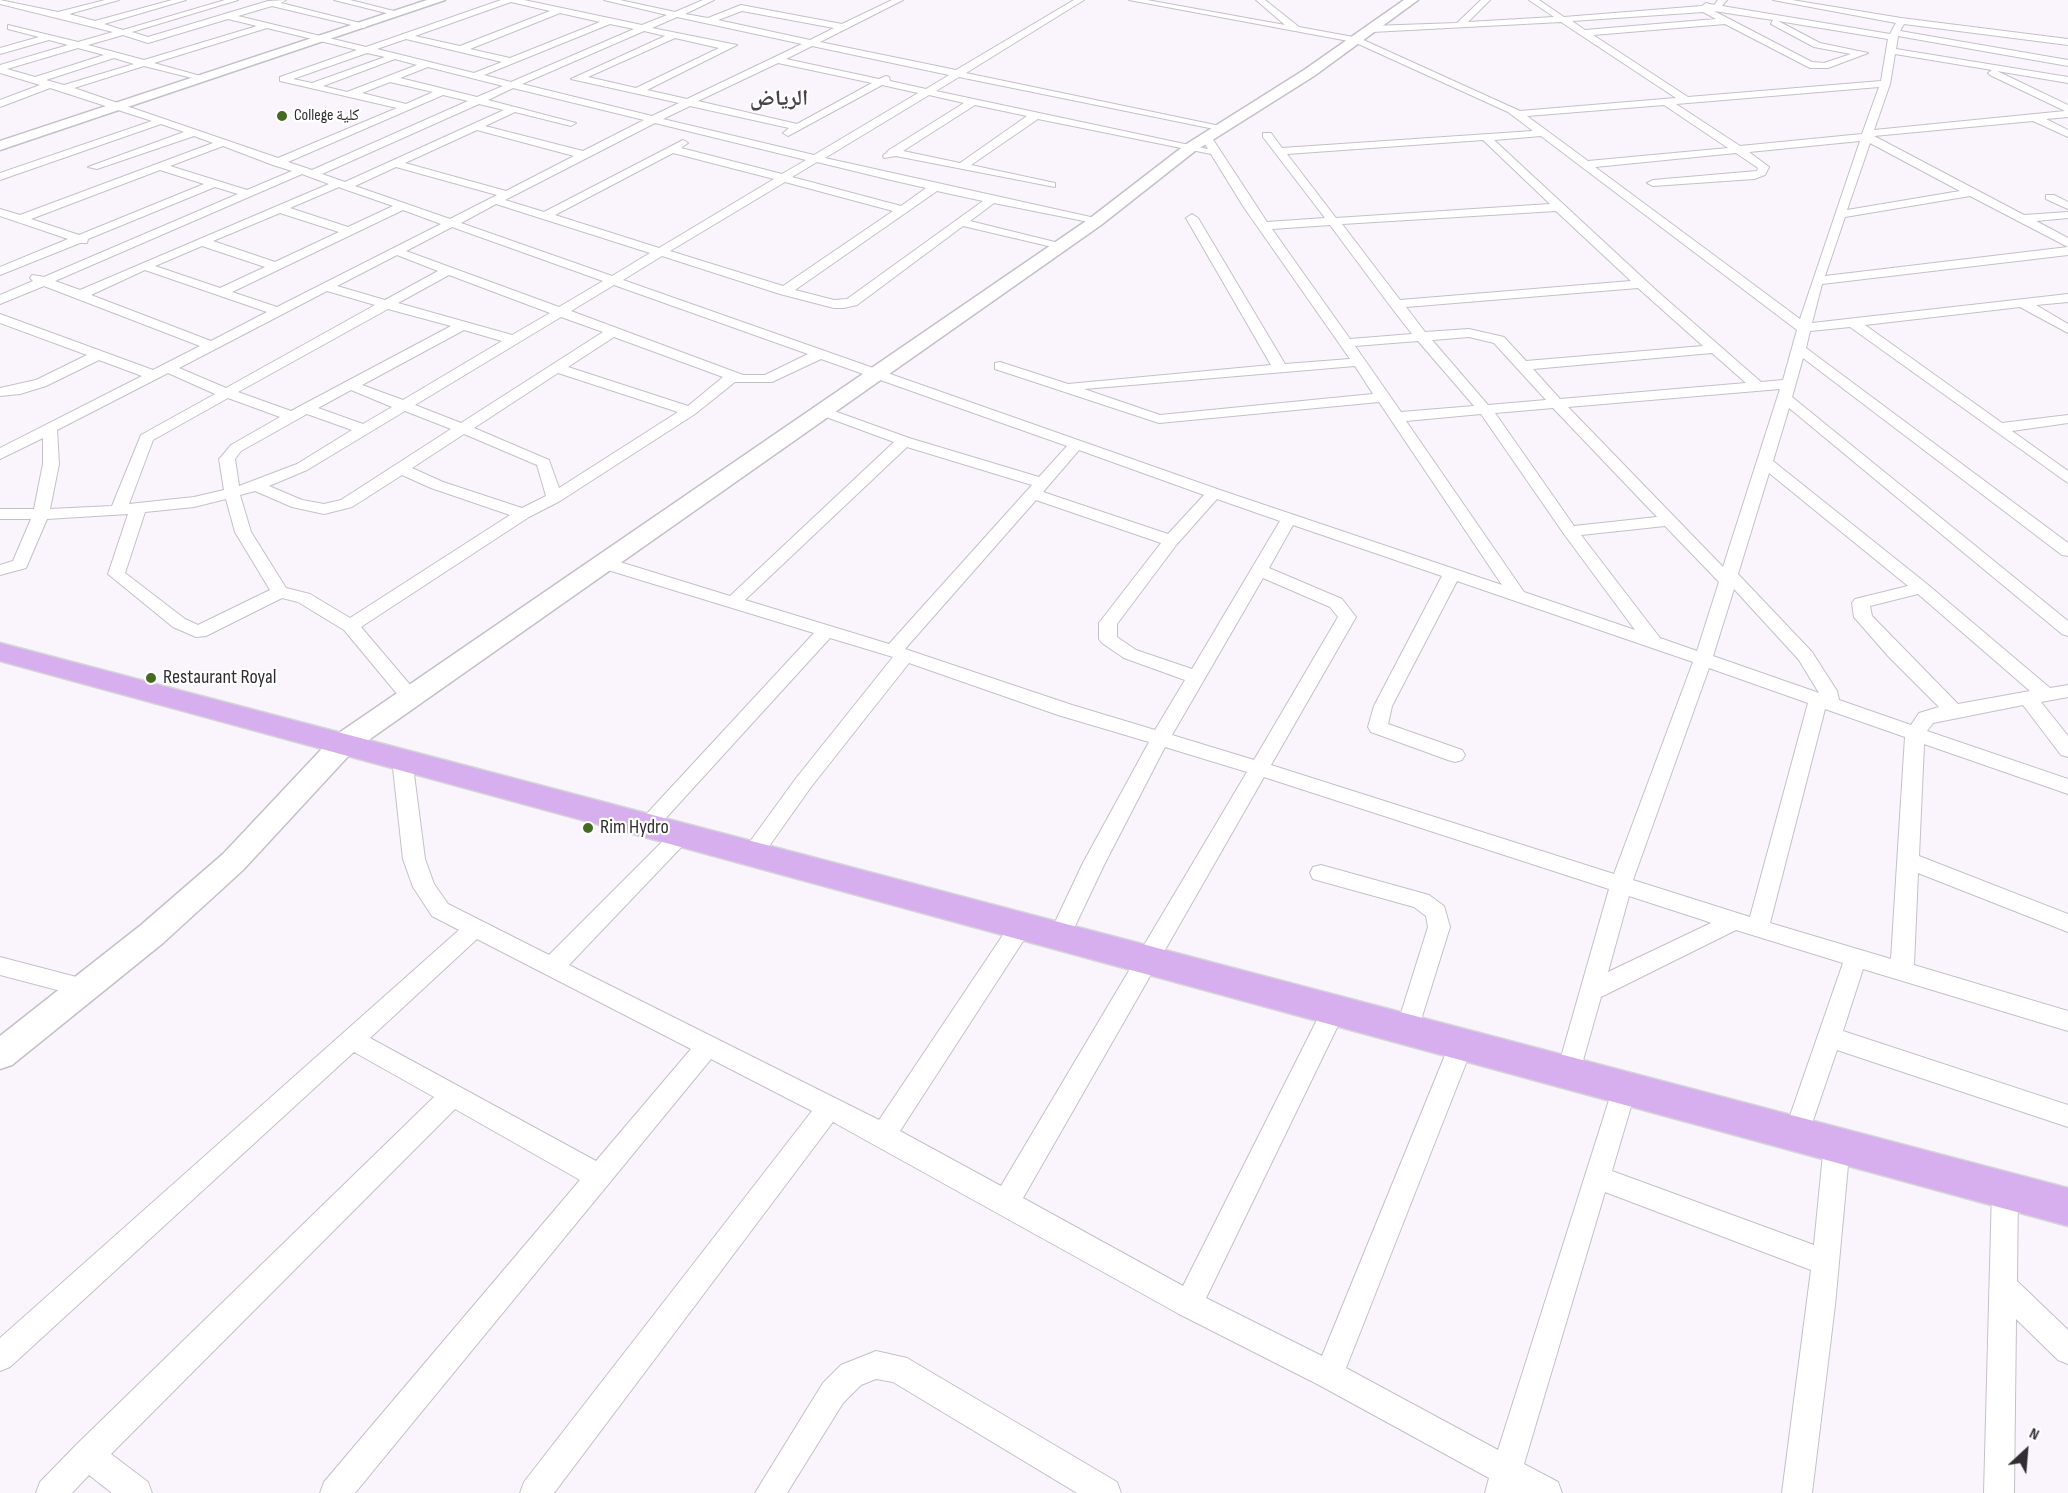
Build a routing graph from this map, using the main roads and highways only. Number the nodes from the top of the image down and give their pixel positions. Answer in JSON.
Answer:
{"nodes":[{"id":1,"x":0,"y":652,"type":"edge"},
{"id":2,"x":2068,"y":1207,"type":"edge"}],
"edges":[{"from":1,"to":2,"type":"main road"}]}
